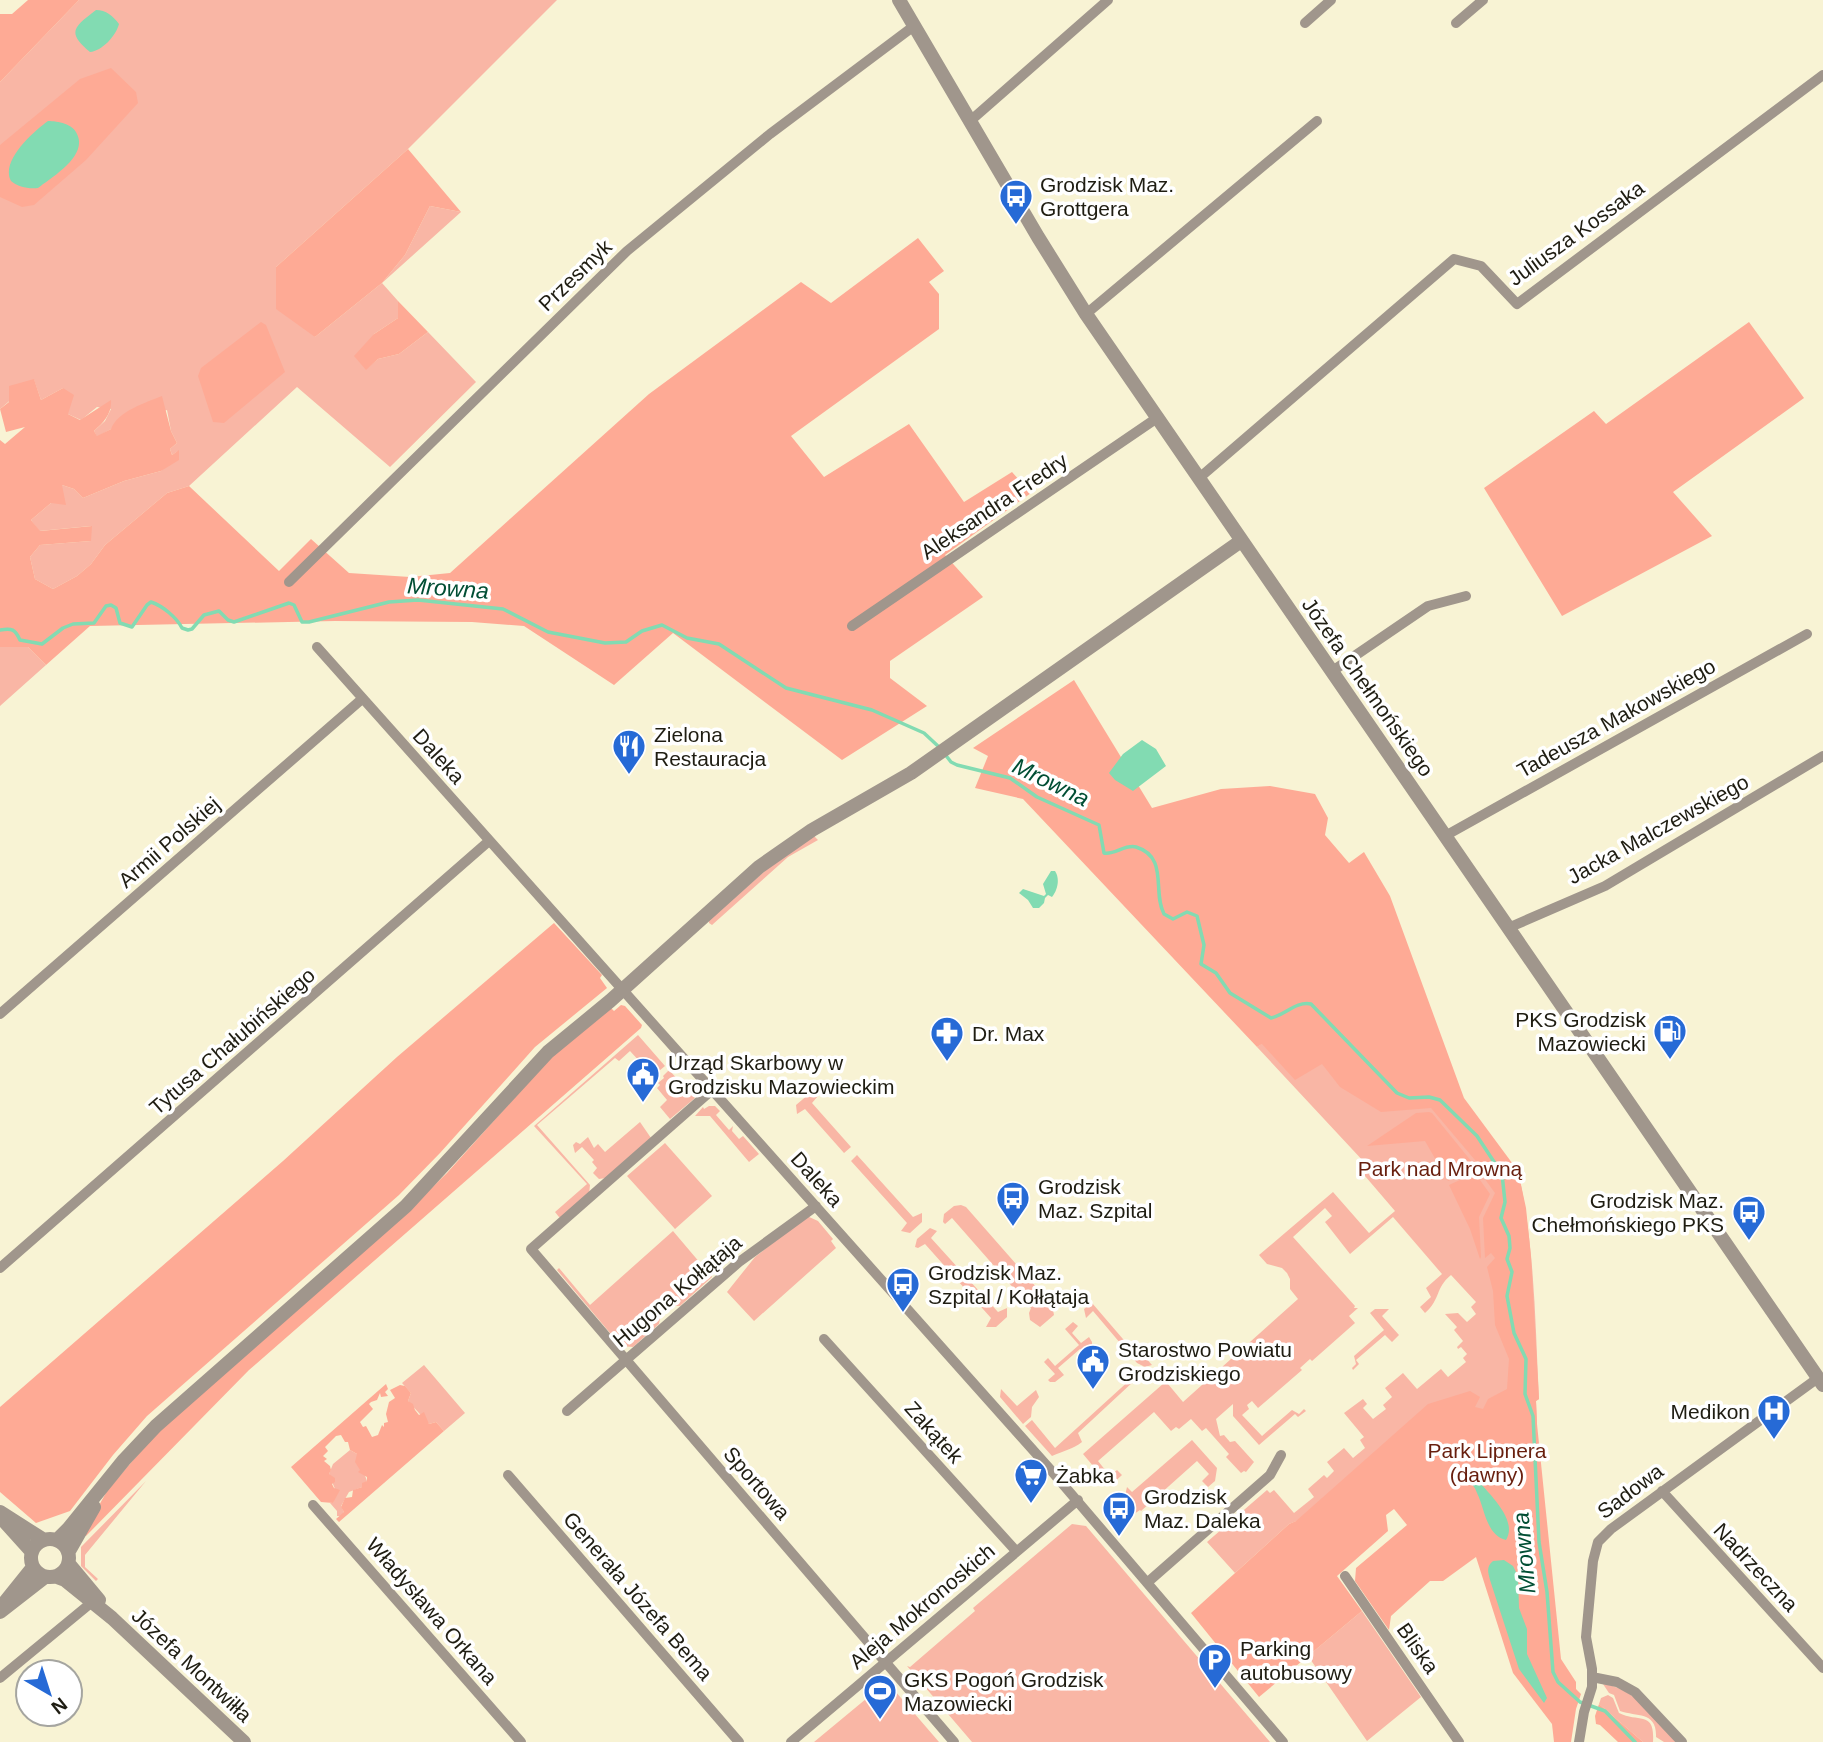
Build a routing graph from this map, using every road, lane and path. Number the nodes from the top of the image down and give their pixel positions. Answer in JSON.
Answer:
{"nodes":[{"id":1,"x":899,"y":0,"type":"edge"},
{"id":2,"x":1108,"y":0,"type":"edge"},
{"id":3,"x":1331,"y":0,"type":"edge"},
{"id":4,"x":1483,"y":0,"type":"edge"},
{"id":5,"x":1305,"y":23,"type":"dead end"},
{"id":6,"x":1457,"y":23,"type":"dead end"},
{"id":7,"x":914,"y":26,"type":"junction"},
{"id":8,"x":1823,"y":75,"type":"edge"},
{"id":9,"x":1317,"y":121,"type":"dead end"},
{"id":10,"x":970,"y":122,"type":"junction"},
{"id":11,"x":1086,"y":314,"type":"junction"},
{"id":12,"x":1157,"y":418,"type":"junction"},
{"id":13,"x":1198,"y":479,"type":"junction"},
{"id":14,"x":1241,"y":541,"type":"junction"},
{"id":15,"x":289,"y":582,"type":"dead end"},
{"id":16,"x":1466,"y":596,"type":"dead end"},
{"id":17,"x":852,"y":625,"type":"dead end"},
{"id":18,"x":1807,"y":634,"type":"dead end"},
{"id":19,"x":317,"y":647,"type":"dead end"},
{"id":20,"x":1332,"y":672,"type":"junction"},
{"id":21,"x":362,"y":699,"type":"junction"},
{"id":22,"x":1823,"y":756,"type":"edge"},
{"id":23,"x":1445,"y":836,"type":"junction"},
{"id":24,"x":489,"y":841,"type":"junction"},
{"id":25,"x":1508,"y":928,"type":"junction"},
{"id":26,"x":623,"y":989,"type":"junction"},
{"id":27,"x":0,"y":1014,"type":"edge"},
{"id":28,"x":712,"y":1090,"type":"junction"},
{"id":29,"x":816,"y":1206,"type":"junction"},
{"id":30,"x":0,"y":1268,"type":"edge"},
{"id":31,"x":824,"y":1339,"type":"dead end"},
{"id":32,"x":625,"y":1361,"type":"junction"},
{"id":33,"x":1821,"y":1381,"type":"edge"},
{"id":34,"x":567,"y":1411,"type":"dead end"},
{"id":35,"x":1281,"y":1455,"type":"dead end"},
{"id":36,"x":508,"y":1475,"type":"dead end"},
{"id":37,"x":101,"y":1490,"type":"junction"},
{"id":38,"x":1662,"y":1491,"type":"junction"},
{"id":39,"x":1077,"y":1500,"type":"junction"},
{"id":40,"x":313,"y":1505,"type":"dead end"},
{"id":41,"x":0,"y":1514,"type":"edge"},
{"id":42,"x":50,"y":1540,"type":"junction"},
{"id":43,"x":1016,"y":1551,"type":"junction"},
{"id":44,"x":69,"y":1558,"type":"junction"},
{"id":45,"x":32,"y":1559,"type":"junction"},
{"id":46,"x":1345,"y":1576,"type":"dead end"},
{"id":47,"x":51,"y":1577,"type":"junction"},
{"id":48,"x":1148,"y":1582,"type":"junction"},
{"id":49,"x":94,"y":1601,"type":"junction"},
{"id":50,"x":0,"y":1610,"type":"edge"},
{"id":51,"x":886,"y":1662,"type":"junction"},
{"id":52,"x":1823,"y":1668,"type":"edge"},
{"id":53,"x":1592,"y":1677,"type":"junction"},
{"id":54,"x":0,"y":1678,"type":"edge"},
{"id":55,"x":244,"y":1742,"type":"edge"},
{"id":56,"x":521,"y":1742,"type":"edge"},
{"id":57,"x":739,"y":1742,"type":"edge"},
{"id":58,"x":791,"y":1742,"type":"edge"},
{"id":59,"x":954,"y":1742,"type":"edge"},
{"id":60,"x":1283,"y":1742,"type":"edge"},
{"id":61,"x":1459,"y":1742,"type":"edge"},
{"id":62,"x":1579,"y":1742,"type":"edge"},
{"id":63,"x":1682,"y":1742,"type":"edge"}],
"edges":[{"from":1,"to":7,"type":"street","name":"Józefa Chełmońskiego"},
{"from":2,"to":10,"type":"street"},
{"from":3,"to":5,"type":"street"},
{"from":4,"to":6,"type":"street"},
{"from":7,"to":10,"type":"street","name":"Józefa Chełmońskiego"},
{"from":7,"to":15,"type":"street","name":"Przesmyk"},
{"from":8,"to":13,"type":"street","name":"Juliusza Kossaka"},
{"from":9,"to":11,"type":"street"},
{"from":10,"to":11,"type":"street","name":"Józefa Chełmońskiego"},
{"from":11,"to":12,"type":"street","name":"Józefa Chełmońskiego"},
{"from":12,"to":13,"type":"street","name":"Józefa Chełmońskiego"},
{"from":12,"to":17,"type":"street","name":"Aleksandra Fredry"},
{"from":13,"to":14,"type":"street","name":"Józefa Chełmońskiego"},
{"from":14,"to":20,"type":"street","name":"Józefa Chełmońskiego"},
{"from":14,"to":26,"type":"street"},
{"from":16,"to":20,"type":"street"},
{"from":18,"to":23,"type":"street","name":"Tadeusza Makowskiego"},
{"from":19,"to":21,"type":"street","name":"Daleka"},
{"from":20,"to":23,"type":"street","name":"Józefa Chełmońskiego"},
{"from":21,"to":24,"type":"street","name":"Daleka"},
{"from":21,"to":27,"type":"street","name":"Armii Polskiej"},
{"from":22,"to":25,"type":"street","name":"Jacka Malczewskiego"},
{"from":23,"to":25,"type":"street","name":"Józefa Chełmońskiego"},
{"from":24,"to":26,"type":"street","name":"Daleka"},
{"from":24,"to":30,"type":"street","name":"Tytusa Chałubińskiego"},
{"from":25,"to":33,"type":"street","name":"Józefa Chełmońskiego"},
{"from":26,"to":28,"type":"street","name":"Daleka"},
{"from":26,"to":37,"type":"street"},
{"from":28,"to":29,"type":"street","name":"Daleka"},
{"from":28,"to":32,"type":"street","name":"Sportowa"},
{"from":29,"to":32,"type":"street","name":"Hugona Kołłątaja"},
{"from":29,"to":39,"type":"street","name":"Daleka"},
{"from":31,"to":43,"type":"street","name":"Zakątek"},
{"from":32,"to":34,"type":"street","name":"Hugona Kołłątaja"},
{"from":32,"to":51,"type":"street","name":"Sportowa"},
{"from":33,"to":38,"type":"street","name":"Sadowa"},
{"from":35,"to":48,"type":"street"},
{"from":36,"to":57,"type":"street","name":"Generała Józefa Bema"},
{"from":37,"to":42,"type":"street"},
{"from":37,"to":44,"type":"street"},
{"from":38,"to":52,"type":"street","name":"Nadrzeczna"},
{"from":38,"to":53,"type":"street","name":"Sadowa"},
{"from":39,"to":43,"type":"street","name":"Aleja Mokronoskich"},
{"from":39,"to":48,"type":"street","name":"Daleka"},
{"from":40,"to":56,"type":"street","name":"Władysława Orkana"},
{"from":41,"to":42,"type":"street"},
{"from":41,"to":45,"type":"street"},
{"from":42,"to":44,"type":"street","name":"Józefa Montwiłła"},
{"from":42,"to":45,"type":"street"},
{"from":43,"to":51,"type":"street","name":"Aleja Mokronoskich"},
{"from":44,"to":47,"type":"street"},
{"from":44,"to":49,"type":"street","name":"Józefa Montwiłła"},
{"from":45,"to":47,"type":"street","name":"Józefa Montwiłła"},
{"from":45,"to":50,"type":"street"},
{"from":46,"to":61,"type":"street","name":"Bliska"},
{"from":47,"to":49,"type":"street","name":"Józefa Montwiłła"},
{"from":47,"to":50,"type":"street"},
{"from":48,"to":60,"type":"street","name":"Daleka"},
{"from":49,"to":54,"type":"street"},
{"from":49,"to":55,"type":"street","name":"Józefa Montwiłła"},
{"from":51,"to":58,"type":"street","name":"Aleja Mokronoskich"},
{"from":51,"to":59,"type":"street","name":"Sportowa"},
{"from":53,"to":62,"type":"street","name":"Sadowa"},
{"from":53,"to":63,"type":"street"}]}
